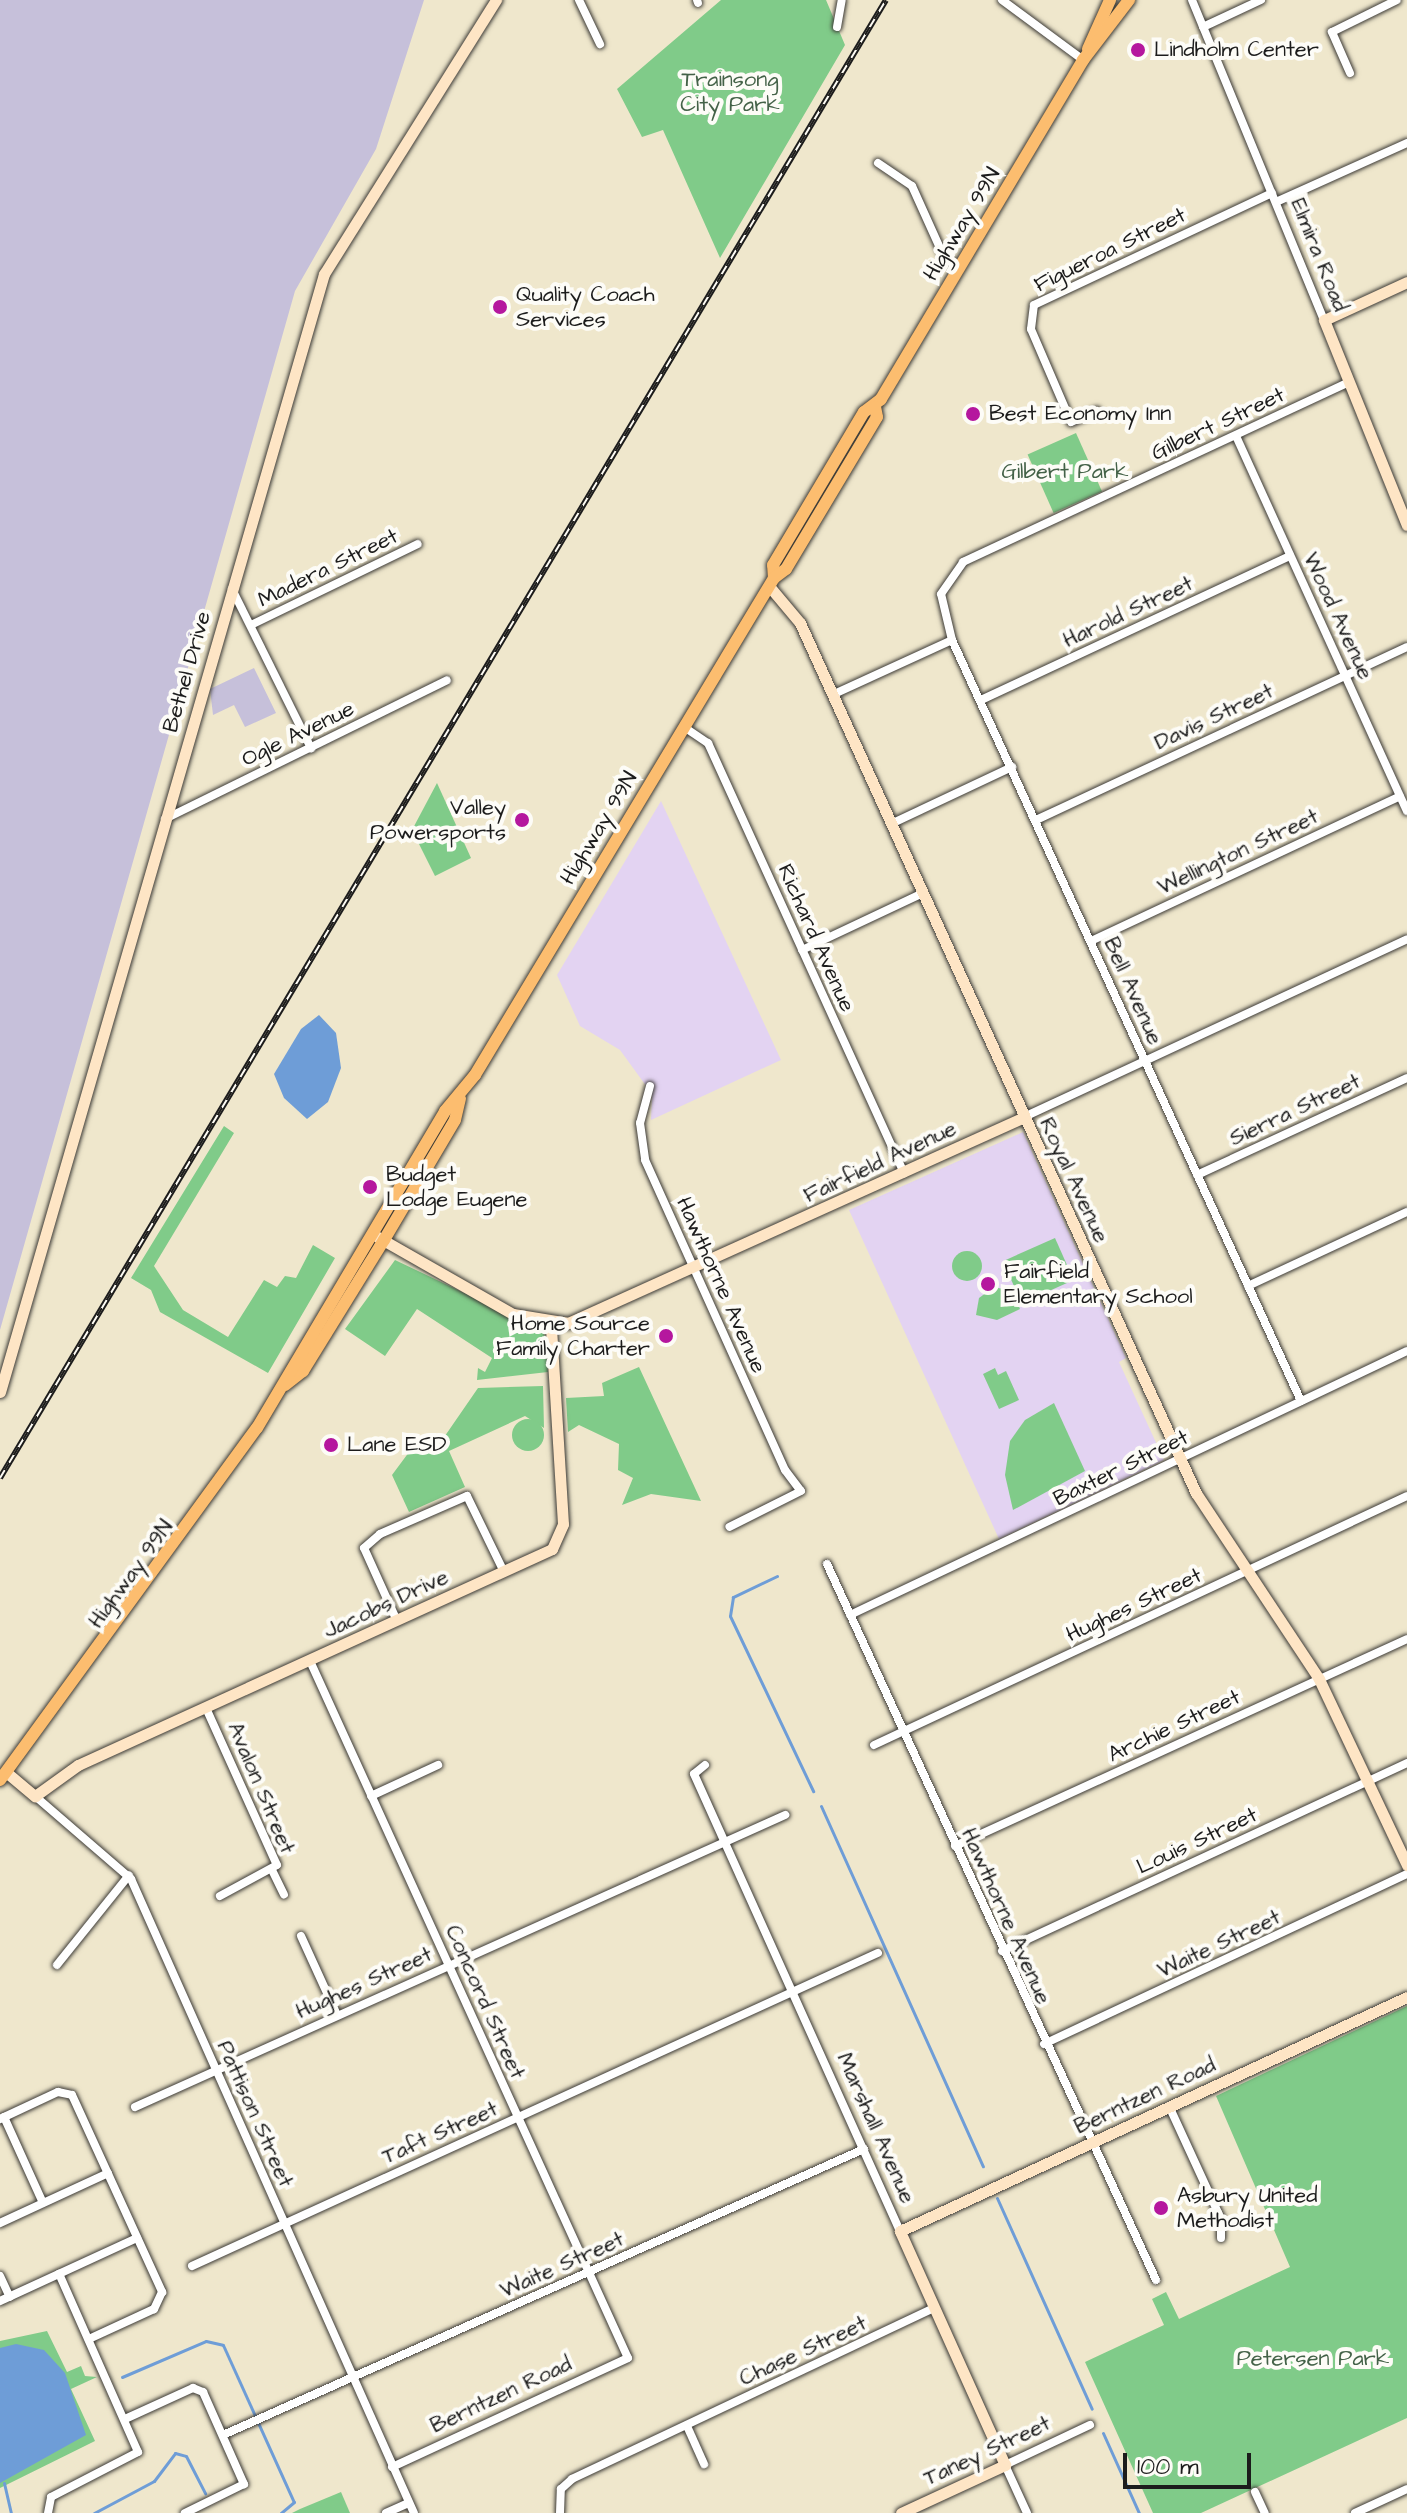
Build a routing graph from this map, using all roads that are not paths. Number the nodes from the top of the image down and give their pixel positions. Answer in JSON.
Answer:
{"nodes":[{"id":1,"x":496,"y":0,"type":"edge"},
{"id":2,"x":579,"y":0,"type":"edge"},
{"id":3,"x":842,"y":0,"type":"edge"},
{"id":4,"x":1002,"y":0,"type":"edge"},
{"id":5,"x":1110,"y":0,"type":"edge"},
{"id":6,"x":1129,"y":0,"type":"edge"},
{"id":7,"x":1192,"y":0,"type":"edge"},
{"id":8,"x":1261,"y":0,"type":"edge"},
{"id":9,"x":1397,"y":0,"type":"edge"},
{"id":10,"x":837,"y":27,"type":"dead end"},
{"id":11,"x":1203,"y":27,"type":"junction"},
{"id":12,"x":600,"y":44,"type":"dead end"},
{"id":13,"x":1083,"y":60,"type":"junction"},
{"id":14,"x":1350,"y":73,"type":"dead end"},
{"id":15,"x":1407,"y":143,"type":"edge"},
{"id":16,"x":878,"y":163,"type":"dead end"},
{"id":17,"x":1274,"y":197,"type":"junction"},
{"id":18,"x":959,"y":268,"type":"junction"},
{"id":19,"x":1407,"y":282,"type":"edge"},
{"id":20,"x":1324,"y":320,"type":"junction"},
{"id":21,"x":1349,"y":382,"type":"junction"},
{"id":22,"x":1097,"y":411,"type":"dead end"},
{"id":23,"x":1236,"y":436,"type":"junction"},
{"id":24,"x":1407,"y":525,"type":"edge"},
{"id":25,"x":418,"y":544,"type":"dead end"},
{"id":26,"x":1290,"y":556,"type":"junction"},
{"id":27,"x":771,"y":582,"type":"junction"},
{"id":28,"x":232,"y":589,"type":"junction"},
{"id":29,"x":941,"y":594,"type":"joint"},
{"id":30,"x":253,"y":624,"type":"junction"},
{"id":31,"x":952,"y":640,"type":"junction"},
{"id":32,"x":1407,"y":647,"type":"edge"},
{"id":33,"x":1346,"y":676,"type":"junction"},
{"id":34,"x":447,"y":680,"type":"dead end"},
{"id":35,"x":832,"y":695,"type":"junction"},
{"id":36,"x":981,"y":700,"type":"junction"},
{"id":37,"x":684,"y":727,"type":"junction"},
{"id":38,"x":311,"y":748,"type":"junction"},
{"id":39,"x":1012,"y":767,"type":"junction"},
{"id":40,"x":1400,"y":796,"type":"junction"},
{"id":41,"x":1407,"y":811,"type":"edge"},
{"id":42,"x":165,"y":819,"type":"junction"},
{"id":43,"x":1036,"y":820,"type":"junction"},
{"id":44,"x":891,"y":824,"type":"junction"},
{"id":45,"x":923,"y":893,"type":"junction"},
{"id":46,"x":1407,"y":939,"type":"edge"},
{"id":47,"x":1091,"y":941,"type":"junction"},
{"id":48,"x":802,"y":950,"type":"junction"},
{"id":49,"x":1144,"y":1061,"type":"junction"},
{"id":50,"x":1407,"y":1078,"type":"edge"},
{"id":51,"x":650,"y":1086,"type":"dead end"},
{"id":52,"x":460,"y":1099,"type":"junction"},
{"id":53,"x":1024,"y":1117,"type":"junction"},
{"id":54,"x":904,"y":1173,"type":"junction"},
{"id":55,"x":1197,"y":1175,"type":"junction"},
{"id":56,"x":1407,"y":1212,"type":"edge"},
{"id":57,"x":372,"y":1233,"type":"junction"},
{"id":58,"x":384,"y":1240,"type":"junction"},
{"id":59,"x":694,"y":1269,"type":"junction"},
{"id":60,"x":1248,"y":1286,"type":"junction"},
{"id":61,"x":551,"y":1326,"type":"junction"},
{"id":62,"x":1407,"y":1351,"type":"edge"},
{"id":63,"x":285,"y":1385,"type":"junction"},
{"id":64,"x":0,"y":1392,"type":"edge"},
{"id":65,"x":1301,"y":1401,"type":"junction"},
{"id":66,"x":1180,"y":1460,"type":"junction"},
{"id":67,"x":1407,"y":1496,"type":"edge"},
{"id":68,"x":729,"y":1527,"type":"dead end"},
{"id":69,"x":827,"y":1564,"type":"dead end"},
{"id":70,"x":504,"y":1572,"type":"junction"},
{"id":71,"x":1246,"y":1574,"type":"junction"},
{"id":72,"x":850,"y":1615,"type":"junction"},
{"id":73,"x":397,"y":1621,"type":"junction"},
{"id":74,"x":1407,"y":1639,"type":"edge"},
{"id":75,"x":310,"y":1661,"type":"junction"},
{"id":76,"x":1319,"y":1679,"type":"junction"},
{"id":77,"x":206,"y":1708,"type":"junction"},
{"id":78,"x":902,"y":1731,"type":"junction"},
{"id":79,"x":874,"y":1745,"type":"dead end"},
{"id":80,"x":1407,"y":1763,"type":"edge"},
{"id":81,"x":438,"y":1765,"type":"dead end"},
{"id":82,"x":705,"y":1765,"type":"dead end"},
{"id":83,"x":3,"y":1776,"type":"edge"},
{"id":84,"x":1368,"y":1781,"type":"junction"},
{"id":85,"x":35,"y":1796,"type":"junction"},
{"id":86,"x":371,"y":1796,"type":"junction"},
{"id":87,"x":785,"y":1815,"type":"dead end"},
{"id":88,"x":724,"y":1842,"type":"junction"},
{"id":89,"x":955,"y":1846,"type":"junction"},
{"id":90,"x":1407,"y":1865,"type":"edge"},
{"id":91,"x":273,"y":1872,"type":"junction"},
{"id":92,"x":1407,"y":1874,"type":"edge"},
{"id":93,"x":129,"y":1875,"type":"junction"},
{"id":94,"x":284,"y":1895,"type":"dead end"},
{"id":95,"x":220,"y":1896,"type":"dead end"},
{"id":96,"x":301,"y":1936,"type":"dead end"},
{"id":97,"x":1002,"y":1951,"type":"junction"},
{"id":98,"x":878,"y":1953,"type":"dead end"},
{"id":99,"x":57,"y":1965,"type":"dead end"},
{"id":100,"x":448,"y":1965,"type":"junction"},
{"id":101,"x":793,"y":1991,"type":"junction"},
{"id":102,"x":1407,"y":1997,"type":"edge"},
{"id":103,"x":337,"y":2015,"type":"junction"},
{"id":104,"x":1044,"y":2044,"type":"junction"},
{"id":105,"x":213,"y":2071,"type":"junction"},
{"id":106,"x":1169,"y":2106,"type":"junction"},
{"id":107,"x":135,"y":2107,"type":"dead end"},
{"id":108,"x":2,"y":2118,"type":"edge"},
{"id":109,"x":518,"y":2118,"type":"junction"},
{"id":110,"x":1090,"y":2144,"type":"junction"},
{"id":111,"x":864,"y":2149,"type":"junction"},
{"id":112,"x":108,"y":2173,"type":"junction"},
{"id":113,"x":43,"y":2203,"type":"junction"},
{"id":114,"x":0,"y":2223,"type":"edge"},
{"id":115,"x":282,"y":2225,"type":"junction"},
{"id":116,"x":900,"y":2231,"type":"junction"},
{"id":117,"x":137,"y":2238,"type":"junction"},
{"id":118,"x":1221,"y":2238,"type":"dead end"},
{"id":119,"x":192,"y":2266,"type":"dead end"},
{"id":120,"x":588,"y":2273,"type":"junction"},
{"id":121,"x":59,"y":2274,"type":"junction"},
{"id":122,"x":0,"y":2276,"type":"edge"},
{"id":123,"x":1156,"y":2280,"type":"dead end"},
{"id":124,"x":10,"y":2297,"type":"junction"},
{"id":125,"x":0,"y":2301,"type":"edge"},
{"id":126,"x":934,"y":2308,"type":"junction"},
{"id":127,"x":89,"y":2339,"type":"junction"},
{"id":128,"x":628,"y":2358,"type":"joint"},
{"id":129,"x":351,"y":2378,"type":"junction"},
{"id":130,"x":125,"y":2419,"type":"junction"},
{"id":131,"x":1090,"y":2425,"type":"dead end"},
{"id":132,"x":687,"y":2426,"type":"junction"},
{"id":133,"x":223,"y":2435,"type":"junction"},
{"id":134,"x":704,"y":2464,"type":"dead end"},
{"id":135,"x":1005,"y":2465,"type":"junction"},
{"id":136,"x":392,"y":2467,"type":"junction"},
{"id":137,"x":1407,"y":2489,"type":"edge"},
{"id":138,"x":1255,"y":2492,"type":"dead end"},
{"id":139,"x":408,"y":2503,"type":"junction"},
{"id":140,"x":48,"y":2513,"type":"edge"},
{"id":141,"x":185,"y":2513,"type":"edge"},
{"id":142,"x":386,"y":2513,"type":"edge"},
{"id":143,"x":414,"y":2513,"type":"edge"},
{"id":144,"x":560,"y":2513,"type":"edge"},
{"id":145,"x":901,"y":2513,"type":"edge"},
{"id":146,"x":1027,"y":2513,"type":"edge"},
{"id":147,"x":1265,"y":2513,"type":"edge"},
{"id":148,"x":1355,"y":2513,"type":"edge"}],
"edges":[{"from":1,"to":28,"type":"street","name":"Bethel Drive"},
{"from":2,"to":12,"type":"street"},
{"from":3,"to":10,"type":"street"},
{"from":4,"to":13,"type":"street"},
{"from":5,"to":13,"type":"main road","name":"Highway 99N"},
{"from":6,"to":13,"type":"main road","name":"Highway 99N"},
{"from":7,"to":11,"type":"street","name":"Elmira Road"},
{"from":8,"to":11,"type":"street"},
{"from":9,"to":14,"type":"street"},
{"from":11,"to":17,"type":"street","name":"Elmira Road"},
{"from":13,"to":18,"type":"main road","name":"Highway 99N"},
{"from":15,"to":17,"type":"street","name":"Figueroa Street"},
{"from":16,"to":18,"type":"street"},
{"from":17,"to":20,"type":"street","name":"Elmira Road"},
{"from":17,"to":22,"type":"street","name":"Figueroa Street"},
{"from":18,"to":27,"type":"main road","name":"Highway 99N"},
{"from":19,"to":20,"type":"street"},
{"from":20,"to":21,"type":"street","name":"Elmira Road"},
{"from":21,"to":23,"type":"street","name":"Gilbert Street"},
{"from":21,"to":24,"type":"street","name":"Elmira Road"},
{"from":23,"to":26,"type":"street","name":"Wood Avenue"},
{"from":23,"to":29,"type":"street","name":"Gilbert Street"},
{"from":25,"to":30,"type":"street","name":"Madera Street"},
{"from":26,"to":33,"type":"street","name":"Wood Avenue"},
{"from":26,"to":36,"type":"street","name":"Harold Street"},
{"from":27,"to":35,"type":"street","name":"Royal Avenue"},
{"from":27,"to":37,"type":"main road","name":"Highway 99N"},
{"from":28,"to":30,"type":"street"},
{"from":28,"to":42,"type":"street","name":"Bethel Drive"},
{"from":29,"to":31,"type":"street","name":"Bell Avenue"},
{"from":30,"to":38,"type":"street"},
{"from":31,"to":35,"type":"street"},
{"from":31,"to":36,"type":"street","name":"Bell Avenue"},
{"from":32,"to":33,"type":"street","name":"Davis Street"},
{"from":33,"to":40,"type":"street","name":"Wood Avenue"},
{"from":33,"to":43,"type":"street","name":"Davis Street"},
{"from":34,"to":38,"type":"street","name":"Ogle Avenue"},
{"from":35,"to":44,"type":"street","name":"Royal Avenue"},
{"from":36,"to":39,"type":"street","name":"Bell Avenue"},
{"from":37,"to":48,"type":"street","name":"Richard Avenue"},
{"from":37,"to":52,"type":"main road","name":"Highway 99N"},
{"from":38,"to":42,"type":"street","name":"Ogle Avenue"},
{"from":39,"to":43,"type":"street","name":"Bell Avenue"},
{"from":39,"to":44,"type":"street"},
{"from":40,"to":41,"type":"street","name":"Wood Avenue"},
{"from":40,"to":47,"type":"street","name":"Wellington Street"},
{"from":42,"to":64,"type":"street","name":"Bethel Drive"},
{"from":43,"to":47,"type":"street","name":"Bell Avenue"},
{"from":44,"to":45,"type":"street","name":"Royal Avenue"},
{"from":45,"to":48,"type":"street"},
{"from":45,"to":53,"type":"street","name":"Royal Avenue"},
{"from":46,"to":49,"type":"street","name":"Fairfield Avenue"},
{"from":47,"to":49,"type":"street","name":"Bell Avenue"},
{"from":48,"to":54,"type":"street","name":"Richard Avenue"},
{"from":49,"to":53,"type":"street","name":"Fairfield Avenue"},
{"from":49,"to":55,"type":"street","name":"Bell Avenue"},
{"from":50,"to":55,"type":"street","name":"Sierra Street"},
{"from":51,"to":59,"type":"street","name":"Hawthorne Avenue"},
{"from":52,"to":57,"type":"main road","name":"Highway 99N"},
{"from":52,"to":58,"type":"main road","name":"Highway 99N"},
{"from":53,"to":54,"type":"street","name":"Fairfield Avenue"},
{"from":53,"to":66,"type":"street","name":"Royal Avenue"},
{"from":54,"to":59,"type":"street","name":"Fairfield Avenue"},
{"from":55,"to":60,"type":"street","name":"Bell Avenue"},
{"from":56,"to":60,"type":"street"},
{"from":57,"to":58,"type":"street"},
{"from":57,"to":63,"type":"main road","name":"Highway 99N"},
{"from":58,"to":61,"type":"street"},
{"from":58,"to":63,"type":"main road","name":"Highway 99N"},
{"from":59,"to":61,"type":"street","name":"Fairfield Avenue"},
{"from":59,"to":68,"type":"street","name":"Hawthorne Avenue"},
{"from":60,"to":65,"type":"street","name":"Bell Avenue"},
{"from":61,"to":70,"type":"street","name":"Jacobs Drive"},
{"from":62,"to":65,"type":"street","name":"Baxter Street"},
{"from":63,"to":83,"type":"main road","name":"Highway 99N"},
{"from":65,"to":66,"type":"street","name":"Baxter Street"},
{"from":66,"to":71,"type":"street","name":"Royal Avenue"},
{"from":66,"to":72,"type":"street","name":"Baxter Street"},
{"from":67,"to":71,"type":"street","name":"Hughes Street"},
{"from":69,"to":72,"type":"street","name":"Hawthorne Avenue"},
{"from":70,"to":73,"type":"street","name":"Jacobs Drive"},
{"from":70,"to":73,"type":"street"},
{"from":71,"to":76,"type":"street","name":"Royal Avenue"},
{"from":71,"to":78,"type":"street","name":"Hughes Street"},
{"from":72,"to":78,"type":"street","name":"Hawthorne Avenue"},
{"from":73,"to":75,"type":"street","name":"Jacobs Drive"},
{"from":74,"to":76,"type":"street","name":"Archie Street"},
{"from":75,"to":77,"type":"street","name":"Jacobs Drive"},
{"from":75,"to":86,"type":"street","name":"Concord Street"},
{"from":76,"to":84,"type":"street","name":"Royal Avenue"},
{"from":76,"to":89,"type":"street","name":"Archie Street"},
{"from":77,"to":85,"type":"street","name":"Jacobs Drive"},
{"from":77,"to":91,"type":"street","name":"Avalon Street"},
{"from":78,"to":79,"type":"street","name":"Hughes Street"},
{"from":78,"to":89,"type":"street","name":"Hawthorne Avenue"},
{"from":80,"to":84,"type":"street","name":"Louis Street"},
{"from":81,"to":86,"type":"street"},
{"from":82,"to":88,"type":"street","name":"Marshall Avenue"},
{"from":83,"to":85,"type":"street","name":"Pattison Street"},
{"from":84,"to":90,"type":"street","name":"Royal Avenue"},
{"from":84,"to":97,"type":"street","name":"Louis Street"},
{"from":85,"to":93,"type":"street","name":"Pattison Street"},
{"from":86,"to":100,"type":"street","name":"Concord Street"},
{"from":87,"to":88,"type":"street","name":"Hughes Street"},
{"from":88,"to":100,"type":"street","name":"Hughes Street"},
{"from":88,"to":101,"type":"street","name":"Marshall Avenue"},
{"from":89,"to":97,"type":"street","name":"Hawthorne Avenue"},
{"from":91,"to":94,"type":"street"},
{"from":91,"to":95,"type":"street","name":"Avalon Street"},
{"from":92,"to":104,"type":"street","name":"Waite Street"},
{"from":93,"to":99,"type":"street"},
{"from":93,"to":105,"type":"street","name":"Pattison Street"},
{"from":96,"to":103,"type":"street"},
{"from":97,"to":104,"type":"street","name":"Hawthorne Avenue"},
{"from":98,"to":101,"type":"street","name":"Taft Street"},
{"from":100,"to":103,"type":"street","name":"Hughes Street"},
{"from":100,"to":109,"type":"street","name":"Concord Street"},
{"from":101,"to":109,"type":"street","name":"Taft Street"},
{"from":101,"to":111,"type":"street","name":"Marshall Avenue"},
{"from":102,"to":106,"type":"street","name":"Berntzen Road"},
{"from":103,"to":105,"type":"street","name":"Hughes Street"},
{"from":104,"to":110,"type":"street","name":"Hawthorne Avenue"},
{"from":105,"to":107,"type":"street","name":"Hughes Street"},
{"from":105,"to":115,"type":"street","name":"Pattison Street"},
{"from":106,"to":110,"type":"street","name":"Berntzen Road"},
{"from":106,"to":118,"type":"street"},
{"from":108,"to":112,"type":"street"},
{"from":108,"to":113,"type":"street"},
{"from":109,"to":115,"type":"street","name":"Taft Street"},
{"from":109,"to":120,"type":"street","name":"Concord Street"},
{"from":110,"to":116,"type":"street","name":"Berntzen Road"},
{"from":110,"to":123,"type":"street","name":"Hawthorne Avenue"},
{"from":111,"to":116,"type":"street","name":"Marshall Avenue"},
{"from":111,"to":120,"type":"street","name":"Waite Street"},
{"from":112,"to":113,"type":"street"},
{"from":112,"to":117,"type":"street"},
{"from":113,"to":114,"type":"street"},
{"from":115,"to":119,"type":"street","name":"Taft Street"},
{"from":115,"to":129,"type":"street","name":"Pattison Street"},
{"from":116,"to":126,"type":"street","name":"Marshall Avenue"},
{"from":117,"to":121,"type":"street"},
{"from":117,"to":127,"type":"street"},
{"from":120,"to":128,"type":"street","name":"Concord Street"},
{"from":120,"to":129,"type":"street","name":"Waite Street"},
{"from":121,"to":124,"type":"street"},
{"from":121,"to":127,"type":"street"},
{"from":122,"to":124,"type":"street"},
{"from":124,"to":125,"type":"street"},
{"from":126,"to":132,"type":"street","name":"Chase Street"},
{"from":126,"to":135,"type":"street","name":"Marshall Avenue"},
{"from":127,"to":130,"type":"street"},
{"from":128,"to":136,"type":"street","name":"Berntzen Road"},
{"from":129,"to":133,"type":"street","name":"Waite Street"},
{"from":129,"to":136,"type":"street","name":"Pattison Street"},
{"from":130,"to":133,"type":"street"},
{"from":130,"to":140,"type":"street"},
{"from":131,"to":135,"type":"street","name":"Taney Street"},
{"from":132,"to":134,"type":"street"},
{"from":132,"to":144,"type":"street","name":"Chase Street"},
{"from":133,"to":141,"type":"street"},
{"from":135,"to":145,"type":"street","name":"Taney Street"},
{"from":135,"to":146,"type":"street","name":"Marshall Avenue"},
{"from":136,"to":139,"type":"street","name":"Pattison Street"},
{"from":137,"to":148,"type":"street"},
{"from":138,"to":147,"type":"street"},
{"from":139,"to":142,"type":"street"},
{"from":139,"to":143,"type":"street","name":"Pattison Street"}]}
